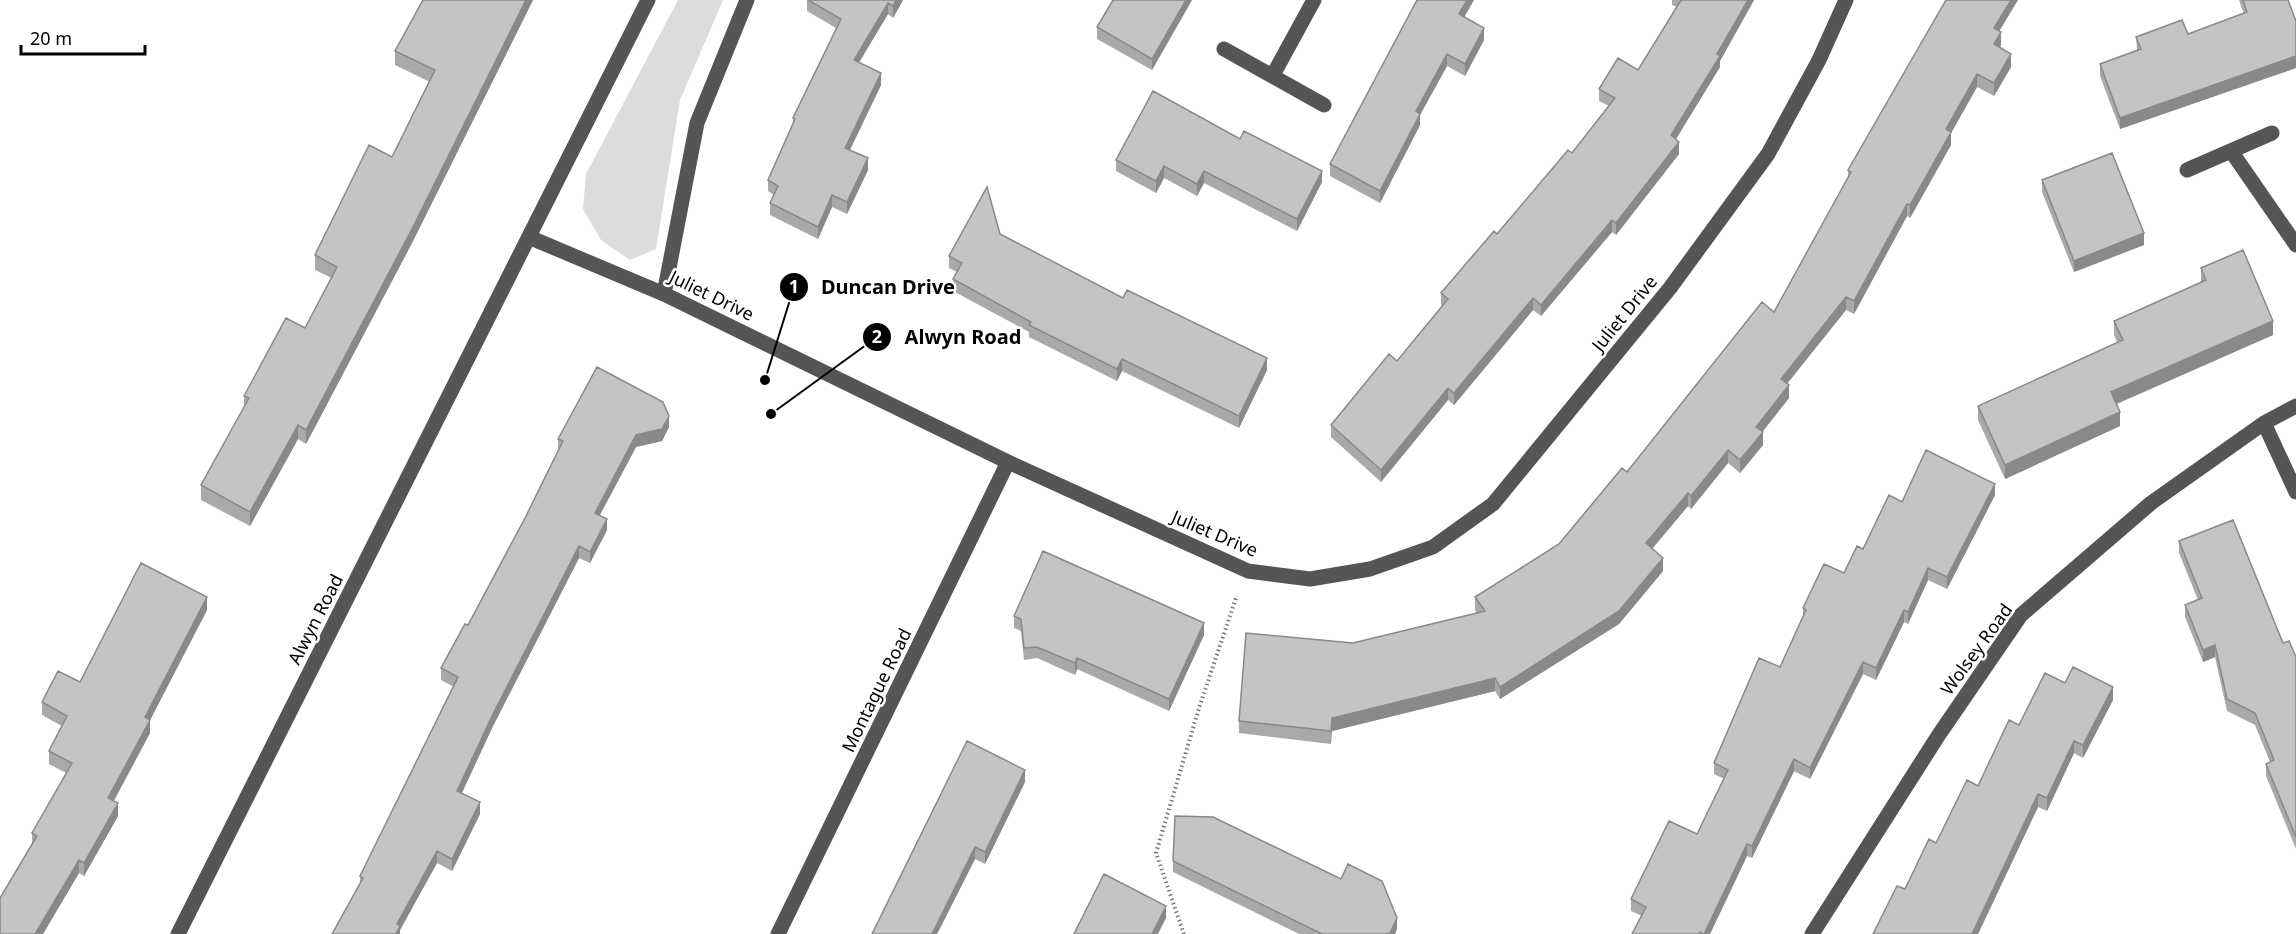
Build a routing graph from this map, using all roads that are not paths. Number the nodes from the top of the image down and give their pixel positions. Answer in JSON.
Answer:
{"nodes":[{"id":1,"x":648,"y":0,"type":"edge"},
{"id":2,"x":747,"y":0,"type":"edge"},
{"id":3,"x":1314,"y":0,"type":"edge"},
{"id":4,"x":1846,"y":0,"type":"edge"},
{"id":5,"x":1224,"y":49,"type":"dead end"},
{"id":6,"x":1273,"y":75,"type":"junction"},
{"id":7,"x":1324,"y":105,"type":"dead end"},
{"id":8,"x":2272,"y":133,"type":"dead end"},
{"id":9,"x":2231,"y":151,"type":"junction"},
{"id":10,"x":2187,"y":170,"type":"dead end"},
{"id":11,"x":531,"y":238,"type":"junction"},
{"id":12,"x":2296,"y":245,"type":"edge"},
{"id":13,"x":664,"y":294,"type":"junction"},
{"id":14,"x":2296,"y":406,"type":"edge"},
{"id":15,"x":2264,"y":423,"type":"junction"},
{"id":16,"x":1008,"y":462,"type":"junction"},
{"id":17,"x":2296,"y":492,"type":"edge"},
{"id":18,"x":178,"y":934,"type":"edge"},
{"id":19,"x":778,"y":934,"type":"edge"},
{"id":20,"x":1812,"y":934,"type":"edge"}],
"edges":[{"from":1,"to":11,"type":"street","name":"Alwyn Road"},
{"from":2,"to":13,"type":"street"},
{"from":3,"to":6,"type":"street"},
{"from":4,"to":16,"type":"street","name":"Juliet Drive"},
{"from":5,"to":6,"type":"street"},
{"from":6,"to":7,"type":"street"},
{"from":8,"to":9,"type":"street"},
{"from":9,"to":10,"type":"street"},
{"from":9,"to":12,"type":"street"},
{"from":11,"to":13,"type":"street","name":"Juliet Drive"},
{"from":11,"to":18,"type":"street","name":"Alwyn Road"},
{"from":13,"to":16,"type":"street","name":"Juliet Drive"},
{"from":14,"to":15,"type":"street","name":"Wolsey Road"},
{"from":15,"to":17,"type":"street"},
{"from":15,"to":20,"type":"street","name":"Wolsey Road"},
{"from":16,"to":19,"type":"street","name":"Montague Road"}]}
